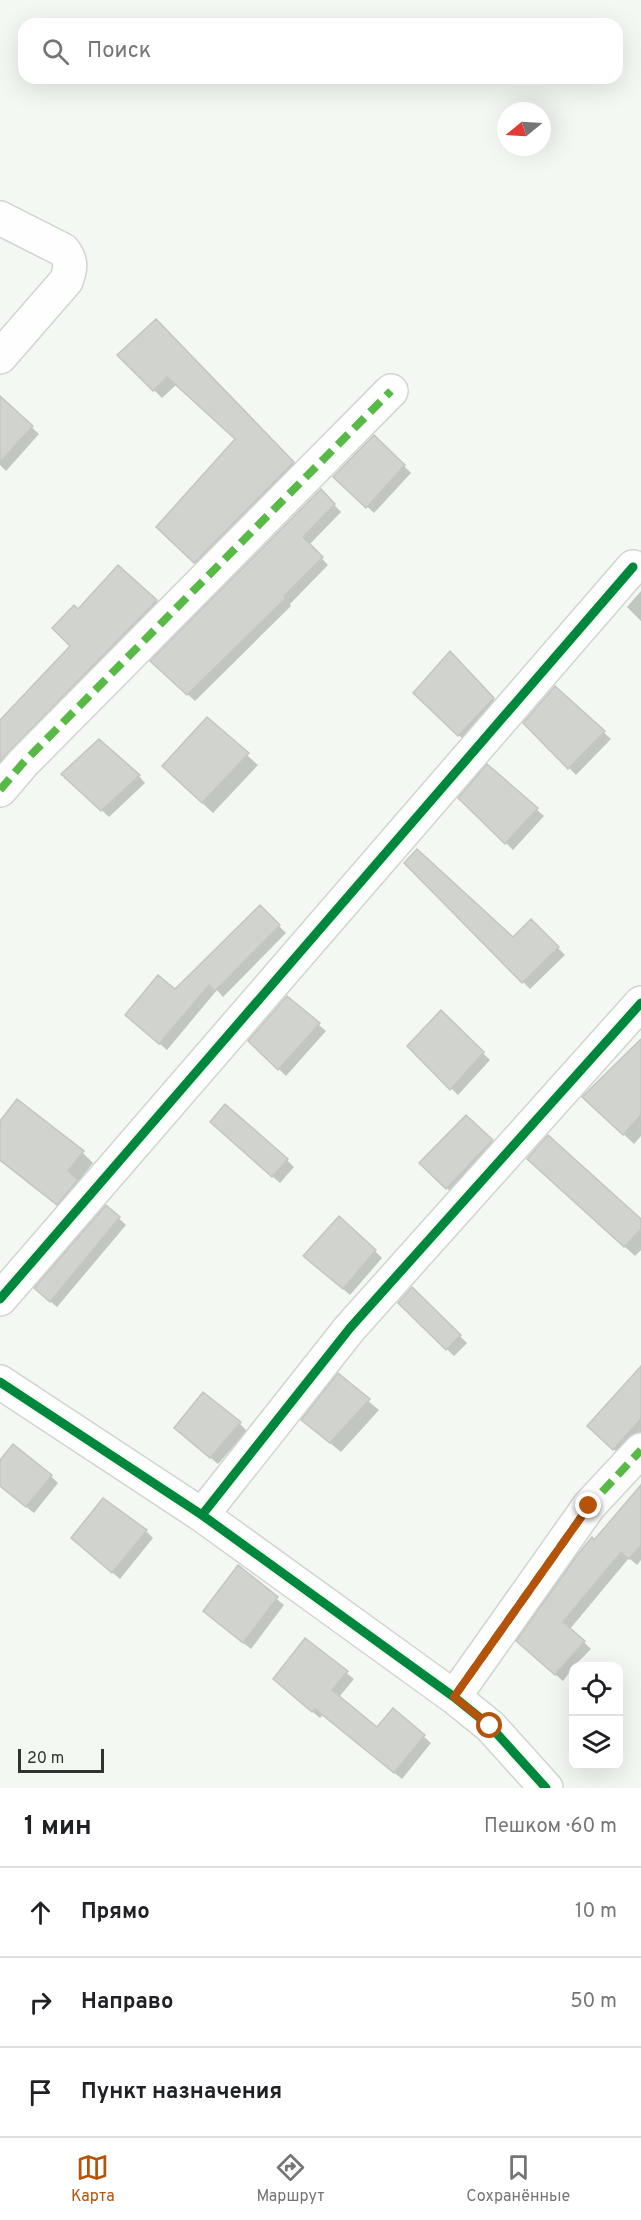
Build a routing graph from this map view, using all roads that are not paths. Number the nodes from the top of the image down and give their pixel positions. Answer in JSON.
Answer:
{"nodes":[{"id":1,"x":0,"y":218,"type":"edge"},
{"id":2,"x":0,"y":357,"type":"edge"},
{"id":3,"x":391,"y":391,"type":"dead end"},
{"id":4,"x":633,"y":567,"type":"dead end"},
{"id":5,"x":0,"y":790,"type":"edge"},
{"id":6,"x":641,"y":1003,"type":"edge"},
{"id":7,"x":0,"y":1299,"type":"edge"},
{"id":8,"x":0,"y":1382,"type":"edge"},
{"id":9,"x":641,"y":1450,"type":"edge"},
{"id":10,"x":202,"y":1515,"type":"junction"},
{"id":11,"x":454,"y":1697,"type":"junction"},
{"id":12,"x":546,"y":1788,"type":"edge"}],
"edges":[{"from":1,"to":2,"type":"street"},
{"from":3,"to":5,"type":"street"},
{"from":4,"to":7,"type":"street"},
{"from":6,"to":10,"type":"street"},
{"from":8,"to":10,"type":"street"},
{"from":9,"to":11,"type":"street"},
{"from":10,"to":11,"type":"street"},
{"from":11,"to":12,"type":"street"}]}
